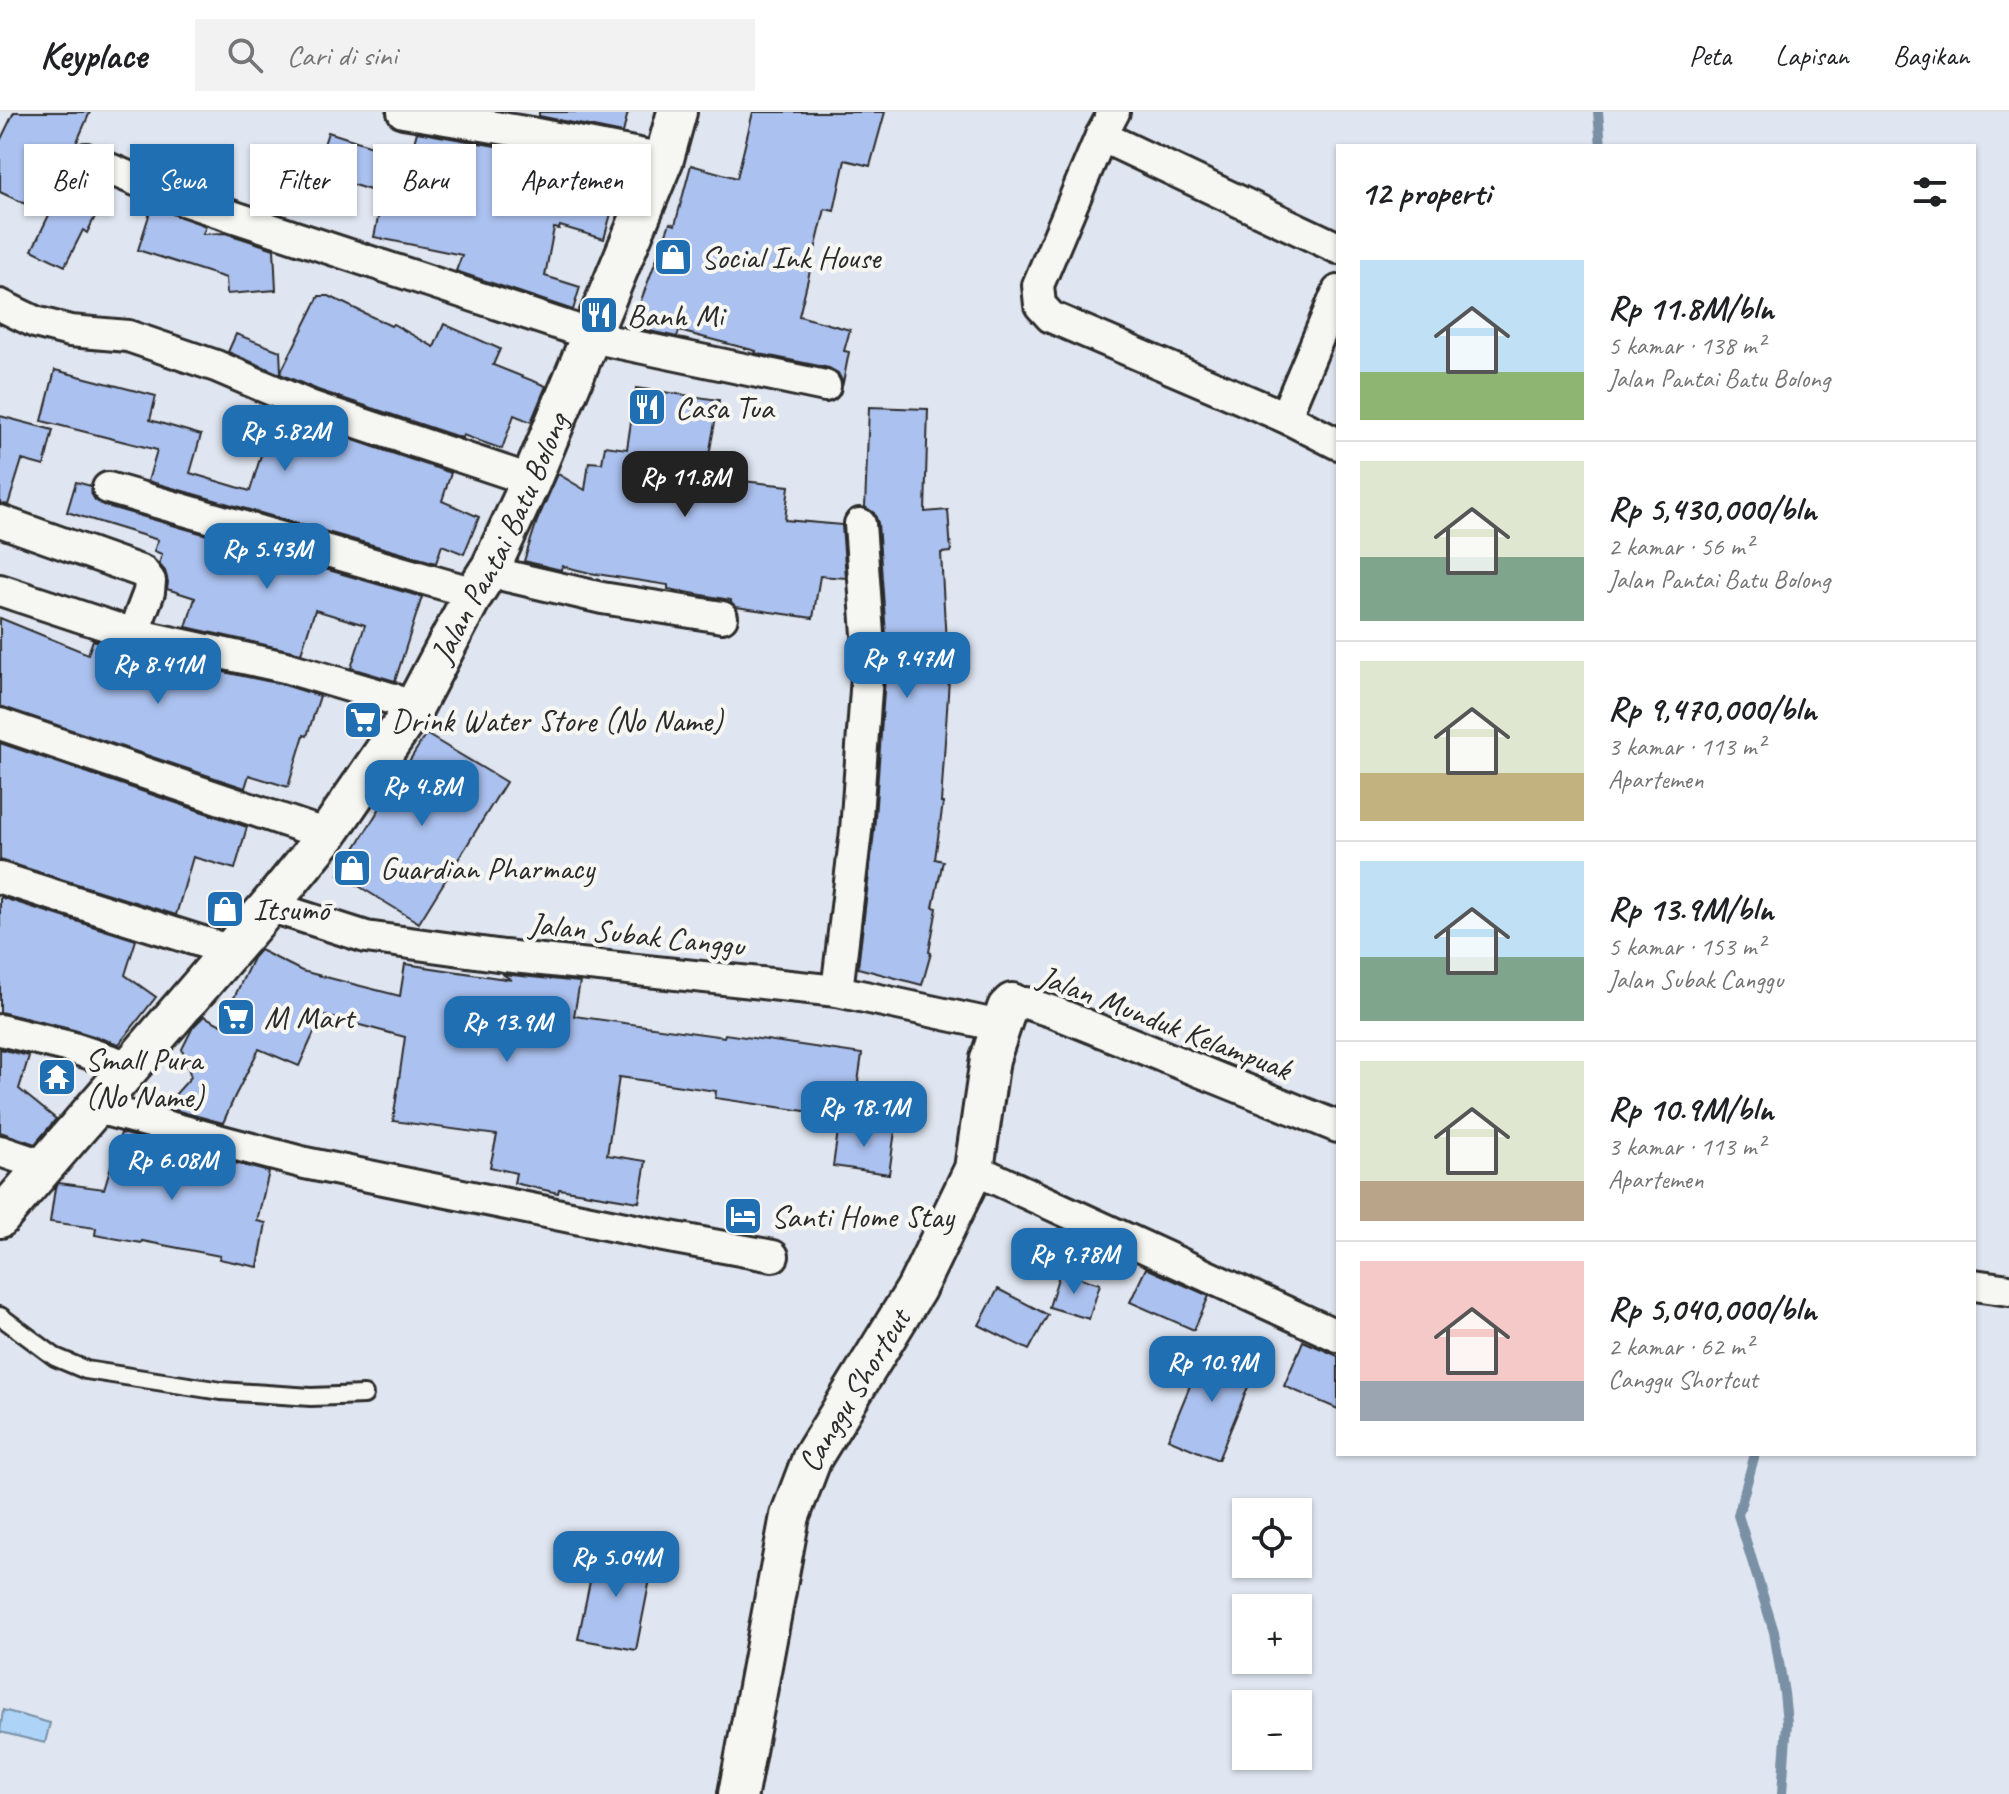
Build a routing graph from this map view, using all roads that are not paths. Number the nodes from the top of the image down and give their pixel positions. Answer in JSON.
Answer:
{"nodes":[{"id":1,"x":403,"y":112,"type":"edge"},
{"id":2,"x":677,"y":112,"type":"edge"},
{"id":3,"x":1108,"y":124,"type":"edge"},
{"id":4,"x":664,"y":159,"type":"junction"},
{"id":5,"x":114,"y":171,"type":"edge"},
{"id":6,"x":1336,"y":247,"type":"edge"},
{"id":7,"x":1336,"y":296,"type":"edge"},
{"id":8,"x":0,"y":305,"type":"edge"},
{"id":9,"x":591,"y":337,"type":"junction"},
{"id":10,"x":825,"y":386,"type":"dead end"},
{"id":11,"x":1285,"y":417,"type":"junction"},
{"id":12,"x":1336,"y":443,"type":"edge"},
{"id":13,"x":530,"y":483,"type":"junction"},
{"id":14,"x":108,"y":488,"type":"dead end"},
{"id":15,"x":0,"y":521,"type":"edge"},
{"id":16,"x":860,"y":524,"type":"dead end"},
{"id":17,"x":482,"y":581,"type":"junction"},
{"id":18,"x":0,"y":590,"type":"edge"},
{"id":19,"x":722,"y":617,"type":"dead end"},
{"id":20,"x":133,"y":634,"type":"junction"},
{"id":21,"x":412,"y":711,"type":"junction"},
{"id":22,"x":0,"y":724,"type":"edge"},
{"id":23,"x":327,"y":835,"type":"junction"},
{"id":24,"x":0,"y":878,"type":"edge"},
{"id":25,"x":269,"y":906,"type":"junction"},
{"id":26,"x":231,"y":951,"type":"junction"},
{"id":27,"x":837,"y":991,"type":"junction"},
{"id":28,"x":1006,"y":1015,"type":"junction"},
{"id":29,"x":0,"y":1030,"type":"edge"},
{"id":30,"x":130,"y":1067,"type":"junction"},
{"id":31,"x":97,"y":1108,"type":"junction"},
{"id":32,"x":1336,"y":1126,"type":"edge"},
{"id":33,"x":0,"y":1151,"type":"edge"},
{"id":34,"x":45,"y":1166,"type":"junction"},
{"id":35,"x":974,"y":1169,"type":"junction"},
{"id":36,"x":0,"y":1218,"type":"edge"},
{"id":37,"x":773,"y":1256,"type":"dead end"},
{"id":38,"x":1976,"y":1285,"type":"edge"},
{"id":39,"x":2009,"y":1290,"type":"edge"},
{"id":40,"x":0,"y":1316,"type":"edge"},
{"id":41,"x":1336,"y":1335,"type":"edge"},
{"id":42,"x":364,"y":1395,"type":"dead end"},
{"id":43,"x":738,"y":1794,"type":"edge"}],
"edges":[{"from":1,"to":4,"type":"street"},
{"from":2,"to":4,"type":"street","name":"Jalan Pantai Batu Bolong"},
{"from":3,"to":6,"type":"street"},
{"from":3,"to":11,"type":"street"},
{"from":4,"to":9,"type":"street","name":"Jalan Pantai Batu Bolong"},
{"from":5,"to":9,"type":"street"},
{"from":7,"to":11,"type":"street"},
{"from":8,"to":13,"type":"street"},
{"from":9,"to":10,"type":"street"},
{"from":9,"to":13,"type":"street","name":"Jalan Pantai Batu Bolong"},
{"from":11,"to":12,"type":"street"},
{"from":13,"to":17,"type":"street","name":"Jalan Pantai Batu Bolong"},
{"from":14,"to":17,"type":"street"},
{"from":15,"to":20,"type":"street"},
{"from":16,"to":27,"type":"street"},
{"from":17,"to":19,"type":"street"},
{"from":17,"to":21,"type":"street","name":"Jalan Pantai Batu Bolong"},
{"from":18,"to":20,"type":"street"},
{"from":20,"to":21,"type":"street"},
{"from":21,"to":23,"type":"street","name":"Jalan Pantai Batu Bolong"},
{"from":22,"to":23,"type":"street"},
{"from":23,"to":25,"type":"street","name":"Jalan Pantai Batu Bolong"},
{"from":24,"to":26,"type":"street"},
{"from":25,"to":26,"type":"street","name":"Jalan Pantai Batu Bolong"},
{"from":25,"to":27,"type":"street","name":"Jalan Subak Canggu"},
{"from":26,"to":30,"type":"street","name":"Jalan Pantai Batu Bolong"},
{"from":27,"to":28,"type":"street","name":"Jalan Subak Canggu"},
{"from":28,"to":32,"type":"street","name":"Jalan Munduk Kelampuak"},
{"from":28,"to":35,"type":"street","name":"Canggu Shortcut"},
{"from":29,"to":30,"type":"street"},
{"from":30,"to":31,"type":"street","name":"Jalan Pantai Batu Bolong"},
{"from":31,"to":34,"type":"street","name":"Jalan Pantai Batu Bolong"},
{"from":31,"to":37,"type":"street"},
{"from":33,"to":34,"type":"street"},
{"from":34,"to":36,"type":"street","name":"Jalan Pantai Batu Bolong"},
{"from":35,"to":41,"type":"street"},
{"from":35,"to":43,"type":"street","name":"Canggu Shortcut"},
{"from":38,"to":39,"type":"street"},
{"from":40,"to":42,"type":"lane"}]}
